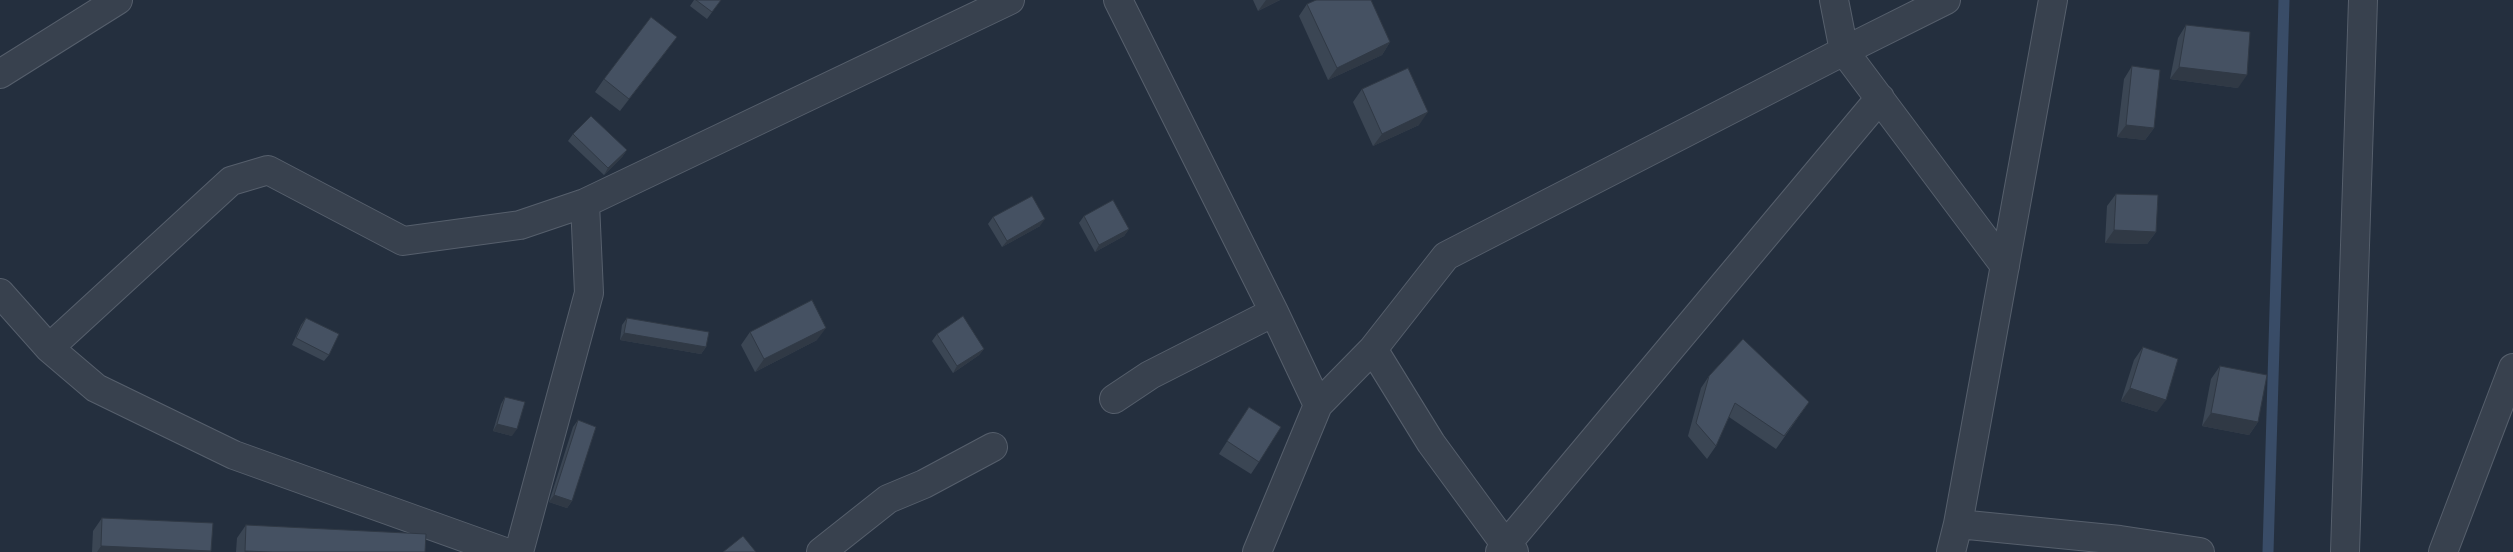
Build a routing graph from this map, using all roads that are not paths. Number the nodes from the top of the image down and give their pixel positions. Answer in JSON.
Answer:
{"nodes":[{"id":1,"x":118,"y":0,"type":"edge"},
{"id":2,"x":1010,"y":0,"type":"edge"},
{"id":3,"x":1118,"y":0,"type":"edge"},
{"id":4,"x":1834,"y":0,"type":"edge"},
{"id":5,"x":1946,"y":0,"type":"edge"},
{"id":6,"x":2053,"y":0,"type":"edge"},
{"id":7,"x":2363,"y":0,"type":"edge"},
{"id":8,"x":1844,"y":51,"type":"junction"},
{"id":9,"x":0,"y":74,"type":"edge"},
{"id":10,"x":1880,"y":98,"type":"junction"},
{"id":11,"x":585,"y":203,"type":"junction"},
{"id":12,"x":2005,"y":266,"type":"junction"},
{"id":13,"x":0,"y":293,"type":"edge"},
{"id":14,"x":1274,"y":312,"type":"junction"},
{"id":15,"x":49,"y":348,"type":"junction"},
{"id":16,"x":1373,"y":349,"type":"junction"},
{"id":17,"x":2513,"y":368,"type":"edge"},
{"id":18,"x":1114,"y":399,"type":"dead end"},
{"id":19,"x":1318,"y":406,"type":"junction"},
{"id":20,"x":993,"y":447,"type":"dead end"},
{"id":21,"x":1958,"y":524,"type":"junction"},
{"id":22,"x":1506,"y":550,"type":"edge"},
{"id":23,"x":505,"y":552,"type":"edge"},
{"id":24,"x":519,"y":552,"type":"edge"},
{"id":25,"x":821,"y":552,"type":"edge"},
{"id":26,"x":1257,"y":552,"type":"edge"},
{"id":27,"x":1950,"y":552,"type":"edge"},
{"id":28,"x":2200,"y":552,"type":"edge"},
{"id":29,"x":2345,"y":552,"type":"edge"},
{"id":30,"x":2443,"y":552,"type":"edge"}],
"edges":[{"from":1,"to":9,"type":"street"},
{"from":2,"to":11,"type":"street"},
{"from":3,"to":14,"type":"street"},
{"from":4,"to":8,"type":"street"},
{"from":5,"to":8,"type":"street"},
{"from":6,"to":12,"type":"street"},
{"from":7,"to":29,"type":"street"},
{"from":8,"to":10,"type":"street"},
{"from":8,"to":16,"type":"street"},
{"from":10,"to":12,"type":"street"},
{"from":10,"to":22,"type":"street"},
{"from":11,"to":15,"type":"street"},
{"from":11,"to":24,"type":"street"},
{"from":12,"to":21,"type":"street"},
{"from":13,"to":15,"type":"street"},
{"from":14,"to":18,"type":"street"},
{"from":14,"to":19,"type":"street"},
{"from":15,"to":23,"type":"street"},
{"from":16,"to":19,"type":"street"},
{"from":16,"to":22,"type":"street"},
{"from":17,"to":30,"type":"street"},
{"from":19,"to":26,"type":"street"},
{"from":20,"to":25,"type":"street"},
{"from":21,"to":27,"type":"street"},
{"from":21,"to":28,"type":"street"}]}
